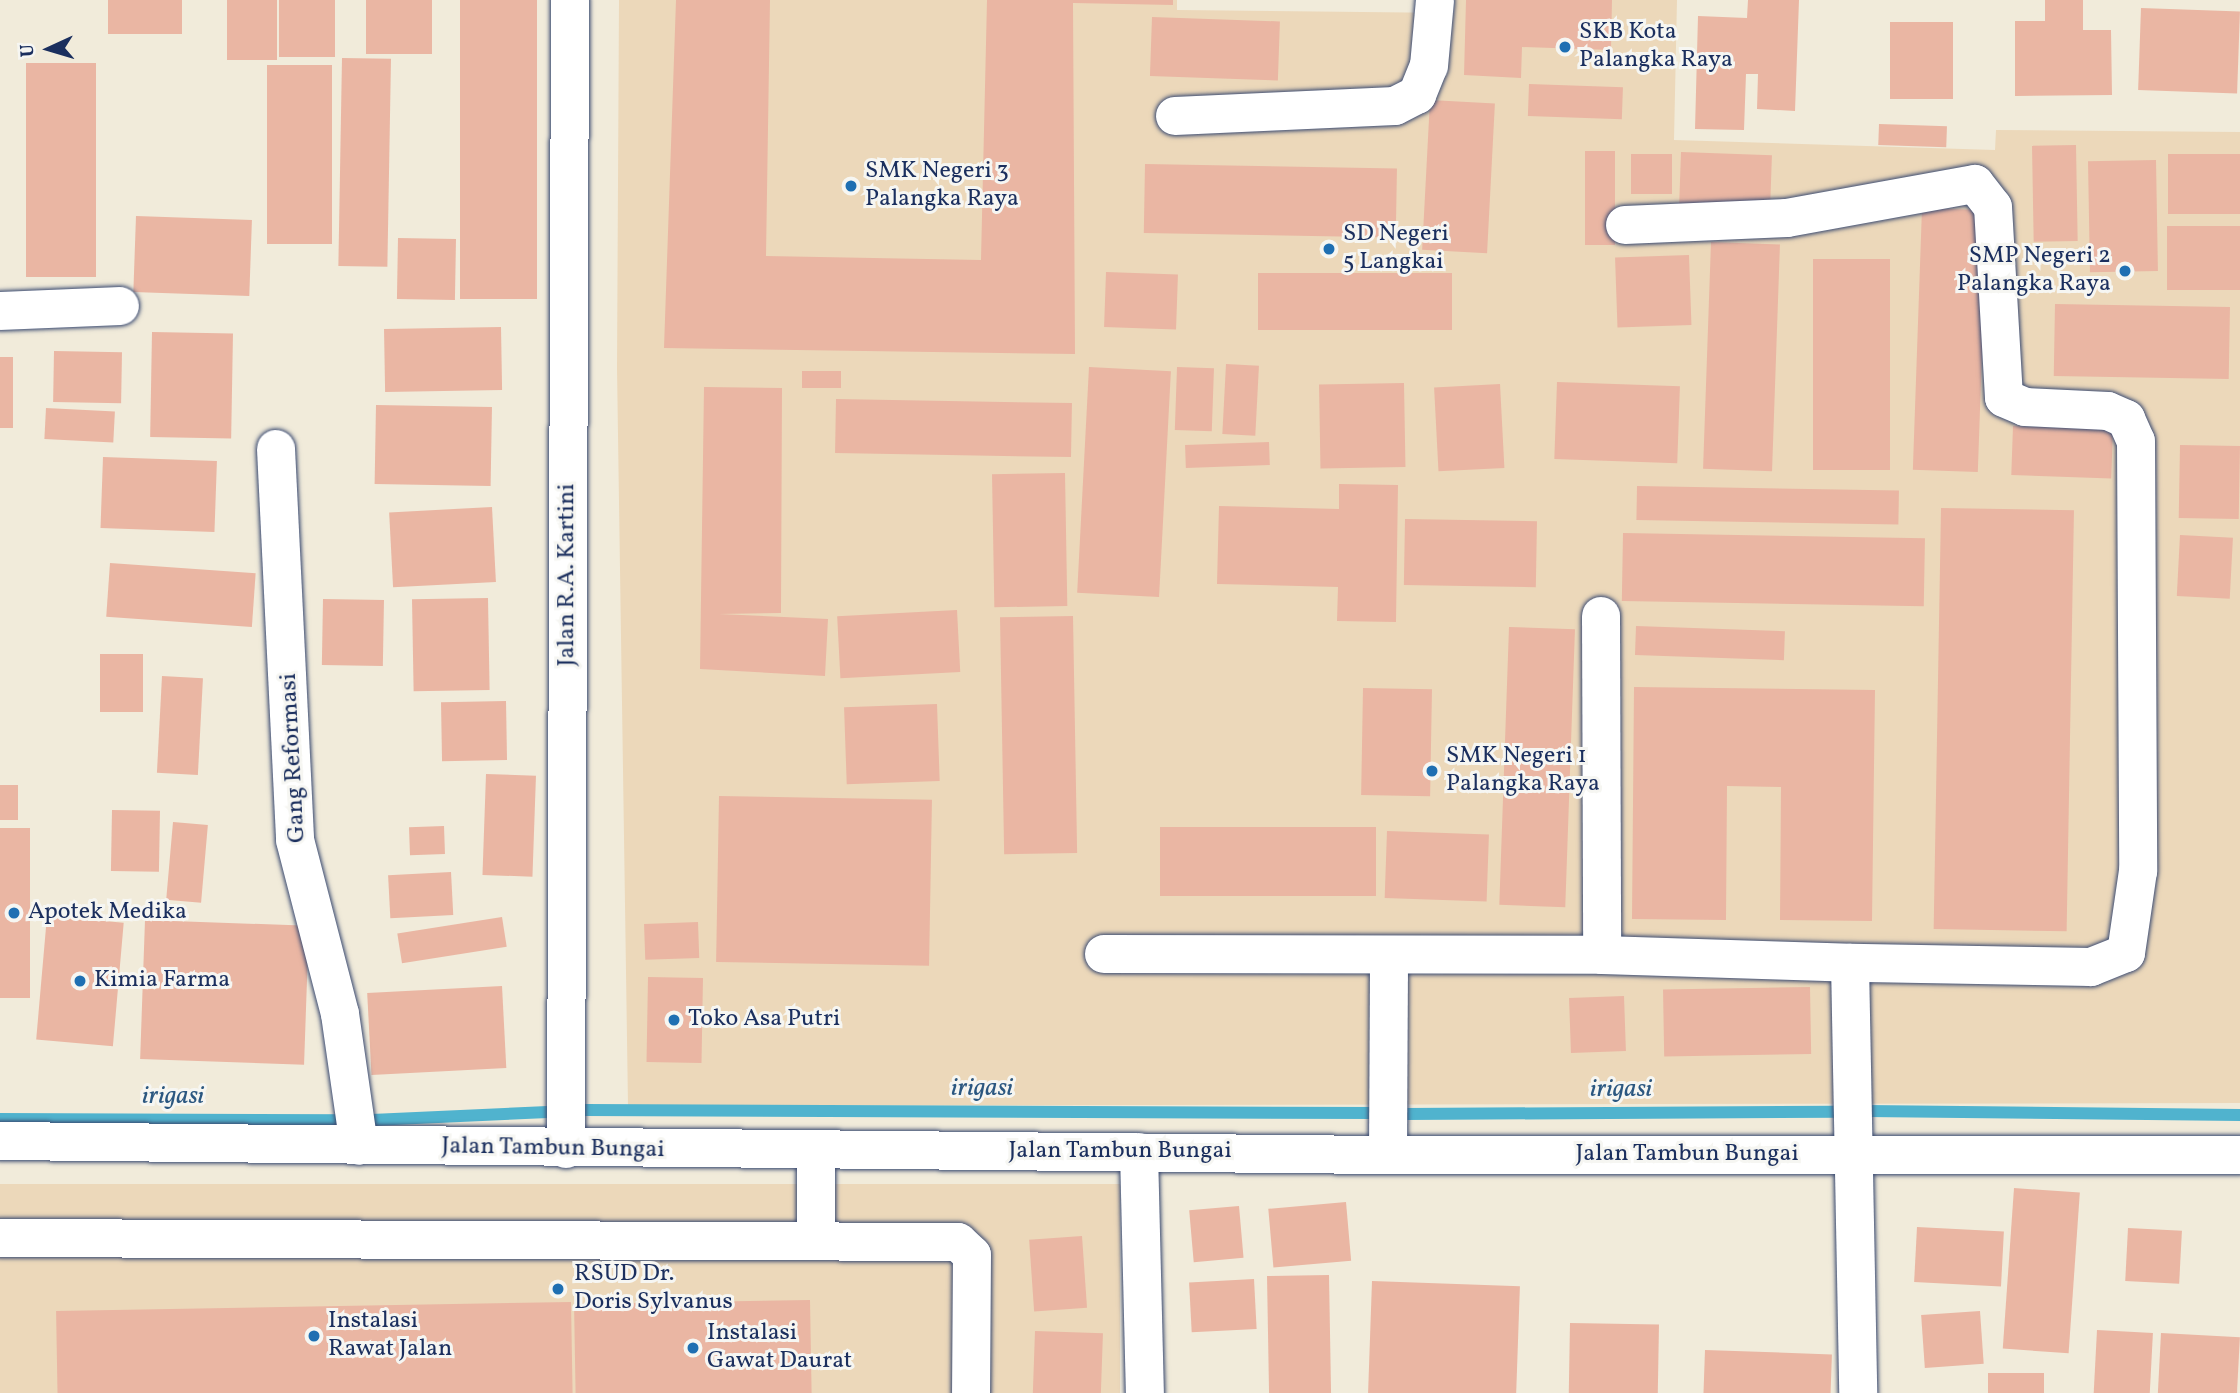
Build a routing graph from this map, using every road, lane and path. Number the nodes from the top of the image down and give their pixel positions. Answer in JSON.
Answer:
{"nodes":[{"id":1,"x":570,"y":0,"type":"edge"},
{"id":2,"x":1435,"y":0,"type":"edge"},
{"id":3,"x":1175,"y":116,"type":"dead end"},
{"id":4,"x":1625,"y":225,"type":"dead end"},
{"id":5,"x":120,"y":306,"type":"dead end"},
{"id":6,"x":0,"y":311,"type":"edge"},
{"id":7,"x":276,"y":449,"type":"dead end"},
{"id":8,"x":1601,"y":616,"type":"dead end"},
{"id":9,"x":1104,"y":954,"type":"dead end"},
{"id":10,"x":1602,"y":955,"type":"junction"},
{"id":11,"x":1389,"y":956,"type":"junction"},
{"id":12,"x":1850,"y":963,"type":"junction"},
{"id":13,"x":0,"y":1141,"type":"edge"},
{"id":14,"x":359,"y":1146,"type":"junction"},
{"id":15,"x":566,"y":1149,"type":"junction"},
{"id":16,"x":816,"y":1150,"type":"junction"},
{"id":17,"x":1139,"y":1152,"type":"junction"},
{"id":18,"x":1388,"y":1155,"type":"junction"},
{"id":19,"x":1857,"y":1155,"type":"junction"},
{"id":20,"x":2240,"y":1155,"type":"edge"},
{"id":21,"x":0,"y":1238,"type":"edge"},
{"id":22,"x":816,"y":1241,"type":"junction"},
{"id":23,"x":971,"y":1393,"type":"edge"},
{"id":24,"x":1146,"y":1393,"type":"edge"},
{"id":25,"x":1858,"y":1393,"type":"edge"}],
"edges":[{"from":1,"to":15,"type":"main road","name":"Jalan R.A. Kartini"},
{"from":2,"to":3,"type":"main road"},
{"from":4,"to":12,"type":"main road"},
{"from":5,"to":6,"type":"main road"},
{"from":7,"to":14,"type":"main road","name":"Gang Reformasi"},
{"from":8,"to":10,"type":"main road"},
{"from":9,"to":11,"type":"main road"},
{"from":10,"to":11,"type":"main road"},
{"from":10,"to":12,"type":"main road"},
{"from":11,"to":18,"type":"main road"},
{"from":12,"to":19,"type":"main road"},
{"from":13,"to":14,"type":"main road","name":"Jalan Tambun Bungai"},
{"from":14,"to":15,"type":"main road","name":"Jalan Tambun Bungai"},
{"from":15,"to":16,"type":"main road","name":"Jalan Tambun Bungai"},
{"from":16,"to":17,"type":"main road","name":"Jalan Tambun Bungai"},
{"from":16,"to":22,"type":"main road"},
{"from":17,"to":18,"type":"main road","name":"Jalan Tambun Bungai"},
{"from":17,"to":24,"type":"main road"},
{"from":18,"to":19,"type":"main road","name":"Jalan Tambun Bungai"},
{"from":19,"to":20,"type":"main road","name":"Jalan Tambun Bungai"},
{"from":19,"to":25,"type":"main road"},
{"from":21,"to":22,"type":"main road"},
{"from":22,"to":23,"type":"main road"}]}
